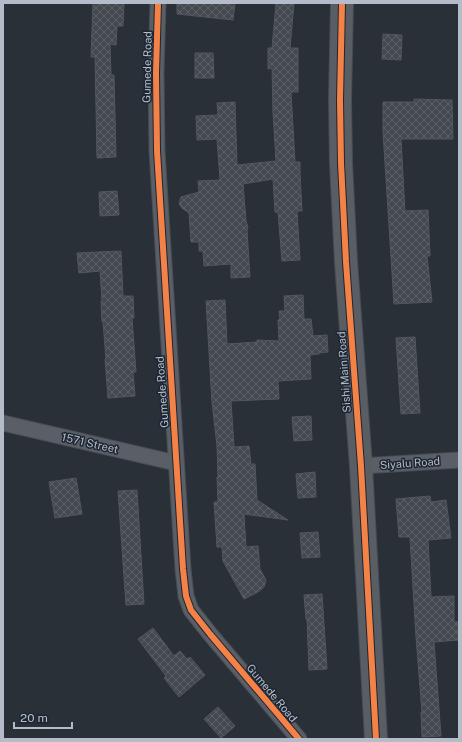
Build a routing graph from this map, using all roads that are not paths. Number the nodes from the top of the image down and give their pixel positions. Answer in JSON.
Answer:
{"nodes":[{"id":1,"x":158,"y":3,"type":"edge"},
{"id":2,"x":342,"y":3,"type":"edge"},
{"id":3,"x":3,"y":423,"type":"edge"},
{"id":4,"x":459,"y":460,"type":"edge"},
{"id":5,"x":176,"y":463,"type":"junction"},
{"id":6,"x":361,"y":466,"type":"junction"},
{"id":7,"x":299,"y":739,"type":"edge"},
{"id":8,"x":376,"y":739,"type":"edge"}],
"edges":[{"from":1,"to":5,"type":"street","name":"Gumede Road"},
{"from":2,"to":6,"type":"street","name":"Sishi Main Road"},
{"from":3,"to":5,"type":"street","name":"1571 Street"},
{"from":4,"to":6,"type":"street","name":"Siyalu Road"},
{"from":5,"to":7,"type":"street","name":"Gumede Road"},
{"from":6,"to":8,"type":"street","name":"Sishi Main Road"}]}
